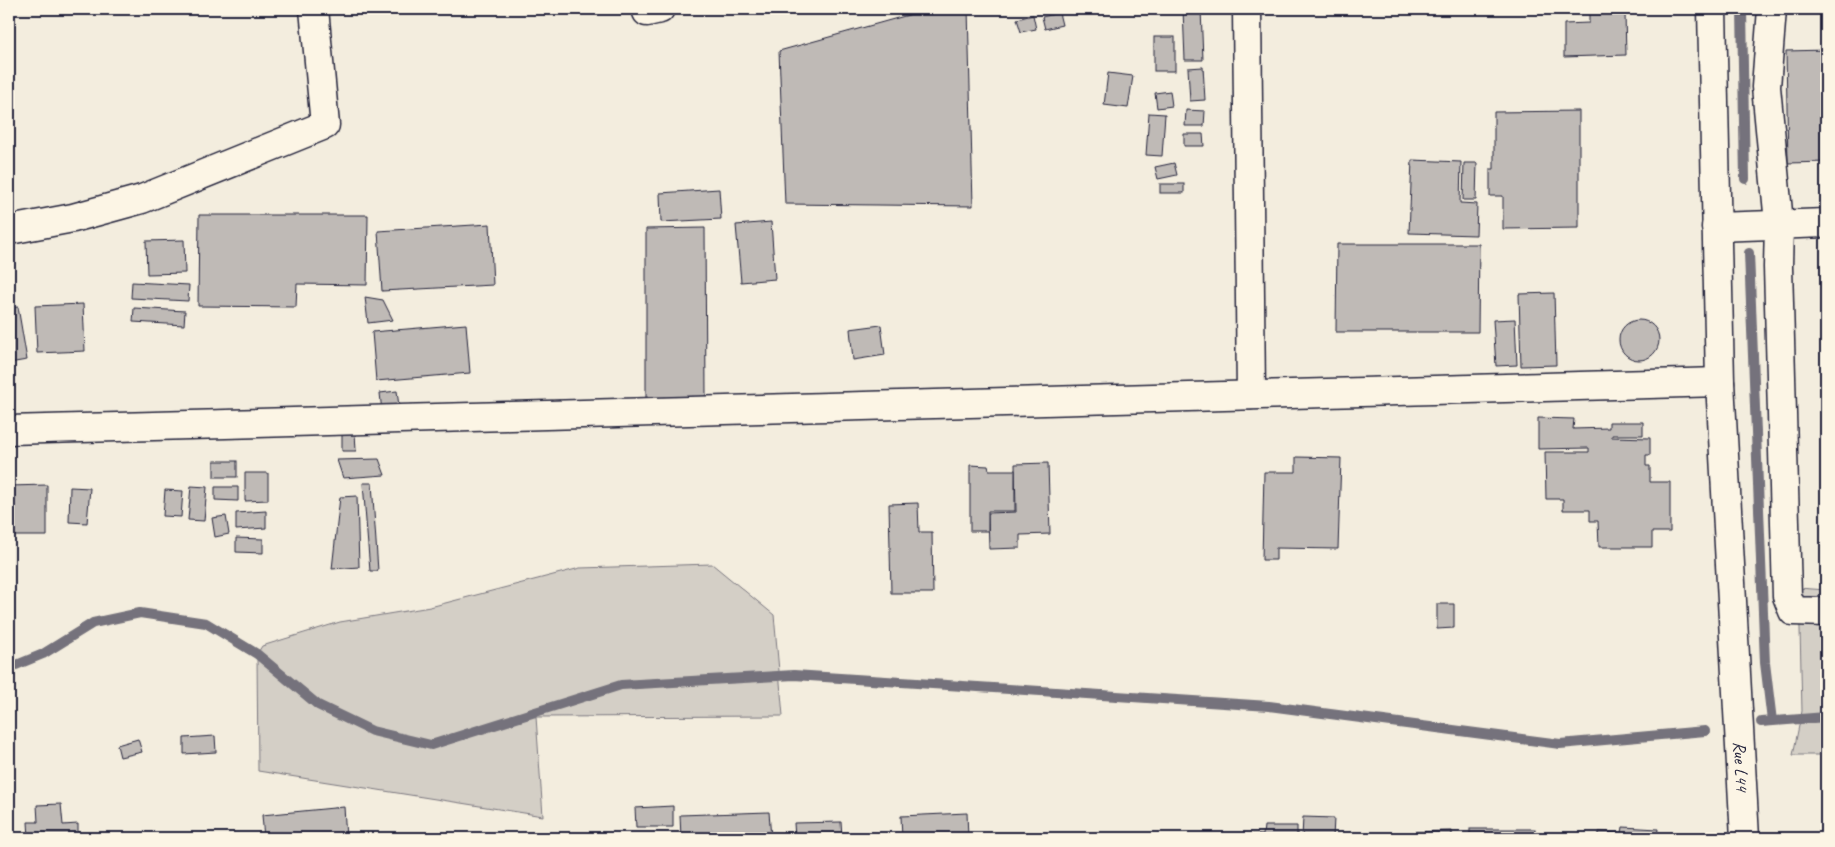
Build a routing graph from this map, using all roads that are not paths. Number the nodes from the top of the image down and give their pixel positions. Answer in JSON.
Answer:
{"nodes":[{"id":1,"x":314,"y":9,"type":"edge"},
{"id":2,"x":647,"y":9,"type":"edge"},
{"id":3,"x":660,"y":9,"type":"edge"},
{"id":4,"x":1247,"y":9,"type":"edge"},
{"id":5,"x":1712,"y":9,"type":"edge"},
{"id":6,"x":1772,"y":9,"type":"edge"},
{"id":7,"x":1779,"y":223,"type":"junction"},
{"id":8,"x":1826,"y":223,"type":"edge"},
{"id":9,"x":1716,"y":227,"type":"junction"},
{"id":10,"x":9,"y":230,"type":"edge"},
{"id":11,"x":1720,"y":382,"type":"junction"},
{"id":12,"x":1251,"y":395,"type":"junction"},
{"id":13,"x":9,"y":430,"type":"edge"},
{"id":14,"x":1826,"y":612,"type":"edge"},
{"id":15,"x":1745,"y":838,"type":"edge"}],
"edges":[{"from":1,"to":10,"type":"street"},
{"from":2,"to":3,"type":"street"},
{"from":4,"to":12,"type":"street"},
{"from":5,"to":9,"type":"street","name":"Rue L44"},
{"from":6,"to":7,"type":"street"},
{"from":7,"to":8,"type":"street"},
{"from":7,"to":9,"type":"street"},
{"from":7,"to":14,"type":"street"},
{"from":9,"to":11,"type":"street","name":"Rue L44"},
{"from":11,"to":12,"type":"street"},
{"from":11,"to":15,"type":"street","name":"Rue L44"},
{"from":12,"to":13,"type":"street"}]}
